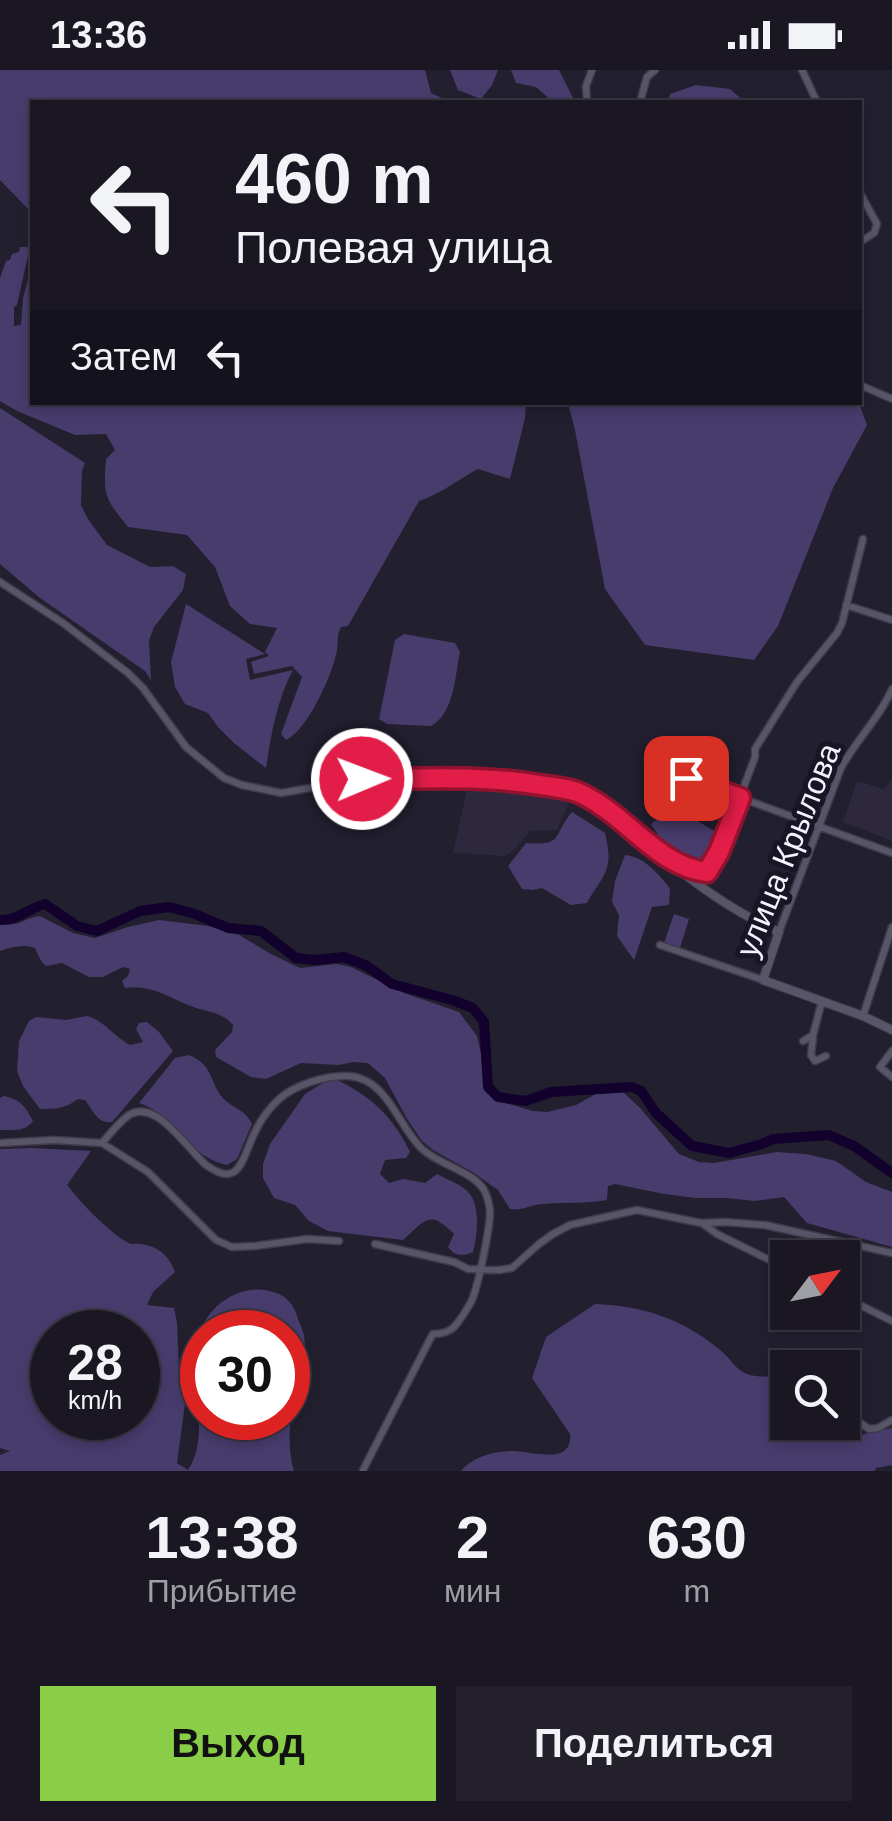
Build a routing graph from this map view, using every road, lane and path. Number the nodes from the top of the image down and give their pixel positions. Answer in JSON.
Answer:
{"nodes":[{"id":1,"x":592,"y":70,"type":"edge"},
{"id":2,"x":655,"y":70,"type":"edge"},
{"id":3,"x":802,"y":70,"type":"edge"},
{"id":4,"x":587,"y":100,"type":"edge"},
{"id":5,"x":641,"y":100,"type":"edge"},
{"id":6,"x":815,"y":100,"type":"edge"},
{"id":7,"x":862,"y":197,"type":"edge"},
{"id":8,"x":862,"y":241,"type":"edge"},
{"id":9,"x":862,"y":387,"type":"edge"},
{"id":10,"x":892,"y":399,"type":"edge"},
{"id":11,"x":862,"y":539,"type":"dead end"},
{"id":12,"x":0,"y":582,"type":"edge"},
{"id":13,"x":846,"y":605,"type":"junction"},
{"id":14,"x":892,"y":620,"type":"edge"},
{"id":15,"x":892,"y":689,"type":"edge"},
{"id":16,"x":686,"y":778,"type":"dead end"},
{"id":17,"x":740,"y":798,"type":"junction"},
{"id":18,"x":819,"y":827,"type":"junction"},
{"id":19,"x":892,"y":853,"type":"edge"},
{"id":20,"x":661,"y":856,"type":"junction"},
{"id":21,"x":892,"y":927,"type":"edge"},
{"id":22,"x":779,"y":932,"type":"junction"},
{"id":23,"x":660,"y":944,"type":"dead end"},
{"id":24,"x":764,"y":980,"type":"junction"},
{"id":25,"x":822,"y":1001,"type":"junction"},
{"id":26,"x":863,"y":1016,"type":"junction"},
{"id":27,"x":892,"y":1030,"type":"edge"},
{"id":28,"x":813,"y":1035,"type":"junction"},
{"id":29,"x":804,"y":1041,"type":"dead end"},
{"id":30,"x":892,"y":1051,"type":"edge"},
{"id":31,"x":826,"y":1056,"type":"dead end"},
{"id":32,"x":892,"y":1077,"type":"edge"},
{"id":33,"x":102,"y":1142,"type":"junction"},
{"id":34,"x":0,"y":1143,"type":"edge"},
{"id":35,"x":701,"y":1223,"type":"junction"},
{"id":36,"x":340,"y":1242,"type":"dead end"},
{"id":37,"x":376,"y":1244,"type":"dead end"},
{"id":38,"x":891,"y":1253,"type":"edge"},
{"id":39,"x":770,"y":1260,"type":"edge"},
{"id":40,"x":480,"y":1268,"type":"junction"},
{"id":41,"x":860,"y":1305,"type":"edge"},
{"id":42,"x":892,"y":1321,"type":"edge"},
{"id":43,"x":892,"y":1420,"type":"edge"},
{"id":44,"x":860,"y":1423,"type":"edge"},
{"id":45,"x":362,"y":1470,"type":"edge"}],
"edges":[{"from":1,"to":4,"type":"street"},
{"from":2,"to":5,"type":"street"},
{"from":3,"to":6,"type":"street"},
{"from":7,"to":8,"type":"street"},
{"from":9,"to":10,"type":"street"},
{"from":11,"to":13,"type":"street"},
{"from":12,"to":20,"type":"street"},
{"from":13,"to":14,"type":"street"},
{"from":13,"to":17,"type":"street"},
{"from":15,"to":18,"type":"street","name":"улица Крылова"},
{"from":16,"to":17,"type":"street"},
{"from":17,"to":18,"type":"street"},
{"from":17,"to":20,"type":"street"},
{"from":18,"to":19,"type":"street"},
{"from":18,"to":22,"type":"street","name":"улица Крылова"},
{"from":20,"to":22,"type":"street"},
{"from":21,"to":26,"type":"street"},
{"from":22,"to":24,"type":"street","name":"улица Крылова"},
{"from":23,"to":24,"type":"street"},
{"from":24,"to":25,"type":"street"},
{"from":25,"to":26,"type":"street"},
{"from":25,"to":28,"type":"street"},
{"from":26,"to":27,"type":"street"},
{"from":28,"to":29,"type":"street"},
{"from":28,"to":31,"type":"street"},
{"from":30,"to":32,"type":"street"},
{"from":33,"to":34,"type":"street"},
{"from":33,"to":36,"type":"street"},
{"from":33,"to":40,"type":"street"},
{"from":35,"to":38,"type":"street"},
{"from":35,"to":39,"type":"street"},
{"from":35,"to":40,"type":"street"},
{"from":37,"to":40,"type":"street"},
{"from":40,"to":45,"type":"street"},
{"from":41,"to":42,"type":"street"},
{"from":43,"to":44,"type":"street"}]}
